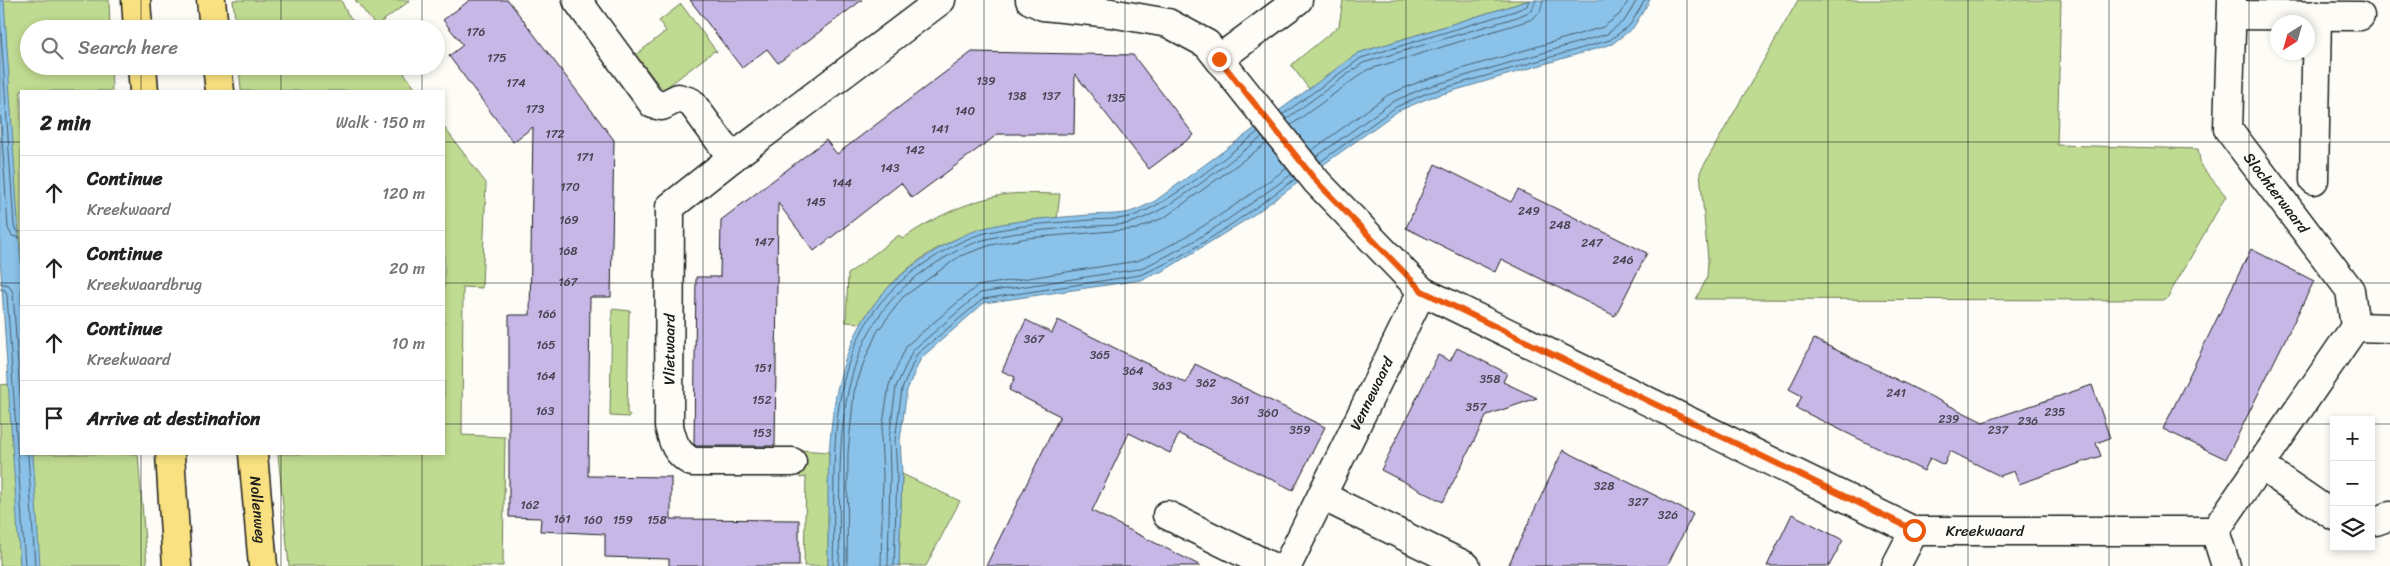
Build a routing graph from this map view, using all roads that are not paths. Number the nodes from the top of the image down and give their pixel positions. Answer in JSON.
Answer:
{"nodes":[{"id":1,"x":136,"y":0,"type":"edge"},
{"id":2,"x":211,"y":0,"type":"edge"},
{"id":3,"x":577,"y":0,"type":"edge"},
{"id":4,"x":941,"y":0,"type":"edge"},
{"id":5,"x":1030,"y":0,"type":"edge"},
{"id":6,"x":1298,"y":0,"type":"edge"},
{"id":7,"x":1095,"y":6,"type":"edge"},
{"id":8,"x":2232,"y":8,"type":"edge"},
{"id":9,"x":2317,"y":15,"type":"junction"},
{"id":10,"x":2360,"y":16,"type":"dead end"},
{"id":11,"x":137,"y":20,"type":"edge"},
{"id":12,"x":213,"y":20,"type":"edge"},
{"id":13,"x":1219,"y":59,"type":"junction"},
{"id":14,"x":143,"y":75,"type":"edge"},
{"id":15,"x":219,"y":75,"type":"edge"},
{"id":16,"x":144,"y":90,"type":"edge"},
{"id":17,"x":220,"y":90,"type":"edge"},
{"id":18,"x":732,"y":158,"type":"junction"},
{"id":19,"x":2314,"y":180,"type":"dead end"},
{"id":20,"x":1422,"y":291,"type":"junction"},
{"id":21,"x":2355,"y":327,"type":"junction"},
{"id":22,"x":2390,"y":328,"type":"edge"},
{"id":23,"x":170,"y":455,"type":"edge"},
{"id":24,"x":253,"y":455,"type":"edge"},
{"id":25,"x":792,"y":462,"type":"dead end"},
{"id":26,"x":2261,"y":466,"type":"junction"},
{"id":27,"x":1322,"y":496,"type":"junction"},
{"id":28,"x":2330,"y":513,"type":"edge"},
{"id":29,"x":1167,"y":515,"type":"dead end"},
{"id":30,"x":2390,"y":516,"type":"edge"},
{"id":31,"x":2375,"y":521,"type":"edge"},
{"id":32,"x":1914,"y":530,"type":"junction"},
{"id":33,"x":2215,"y":531,"type":"junction"},
{"id":34,"x":177,"y":566,"type":"edge"},
{"id":35,"x":263,"y":566,"type":"edge"},
{"id":36,"x":1270,"y":566,"type":"edge"},
{"id":37,"x":1287,"y":566,"type":"edge"},
{"id":38,"x":1466,"y":566,"type":"edge"},
{"id":39,"x":1896,"y":566,"type":"edge"},
{"id":40,"x":2226,"y":566,"type":"edge"}],
"edges":[{"from":1,"to":11,"type":"highway"},
{"from":2,"to":12,"type":"highway"},
{"from":3,"to":18,"type":"street"},
{"from":4,"to":18,"type":"street","name":"Vlietwaard"},
{"from":5,"to":7,"type":"street"},
{"from":6,"to":13,"type":"street"},
{"from":7,"to":13,"type":"street"},
{"from":8,"to":9,"type":"street","name":"Slochterwaard"},
{"from":8,"to":21,"type":"street","name":"Slochterwaard"},
{"from":9,"to":10,"type":"street","name":"Slochterwaard"},
{"from":9,"to":19,"type":"street"},
{"from":13,"to":20,"type":"street","name":"Kreekwaard"},
{"from":14,"to":16,"type":"highway"},
{"from":15,"to":17,"type":"highway"},
{"from":18,"to":25,"type":"street","name":"Vlietwaard"},
{"from":20,"to":27,"type":"street","name":"Vennewaard"},
{"from":20,"to":32,"type":"street","name":"Kreekwaard"},
{"from":21,"to":22,"type":"street"},
{"from":21,"to":26,"type":"street"},
{"from":23,"to":34,"type":"highway"},
{"from":24,"to":35,"type":"highway","name":"Nollenweg"},
{"from":26,"to":28,"type":"street"},
{"from":26,"to":33,"type":"street"},
{"from":27,"to":37,"type":"street","name":"Vennewaard"},
{"from":27,"to":38,"type":"street"},
{"from":29,"to":36,"type":"street"},
{"from":30,"to":31,"type":"street"},
{"from":32,"to":33,"type":"street","name":"Kreekwaard"},
{"from":32,"to":39,"type":"street"},
{"from":33,"to":40,"type":"street"}]}
